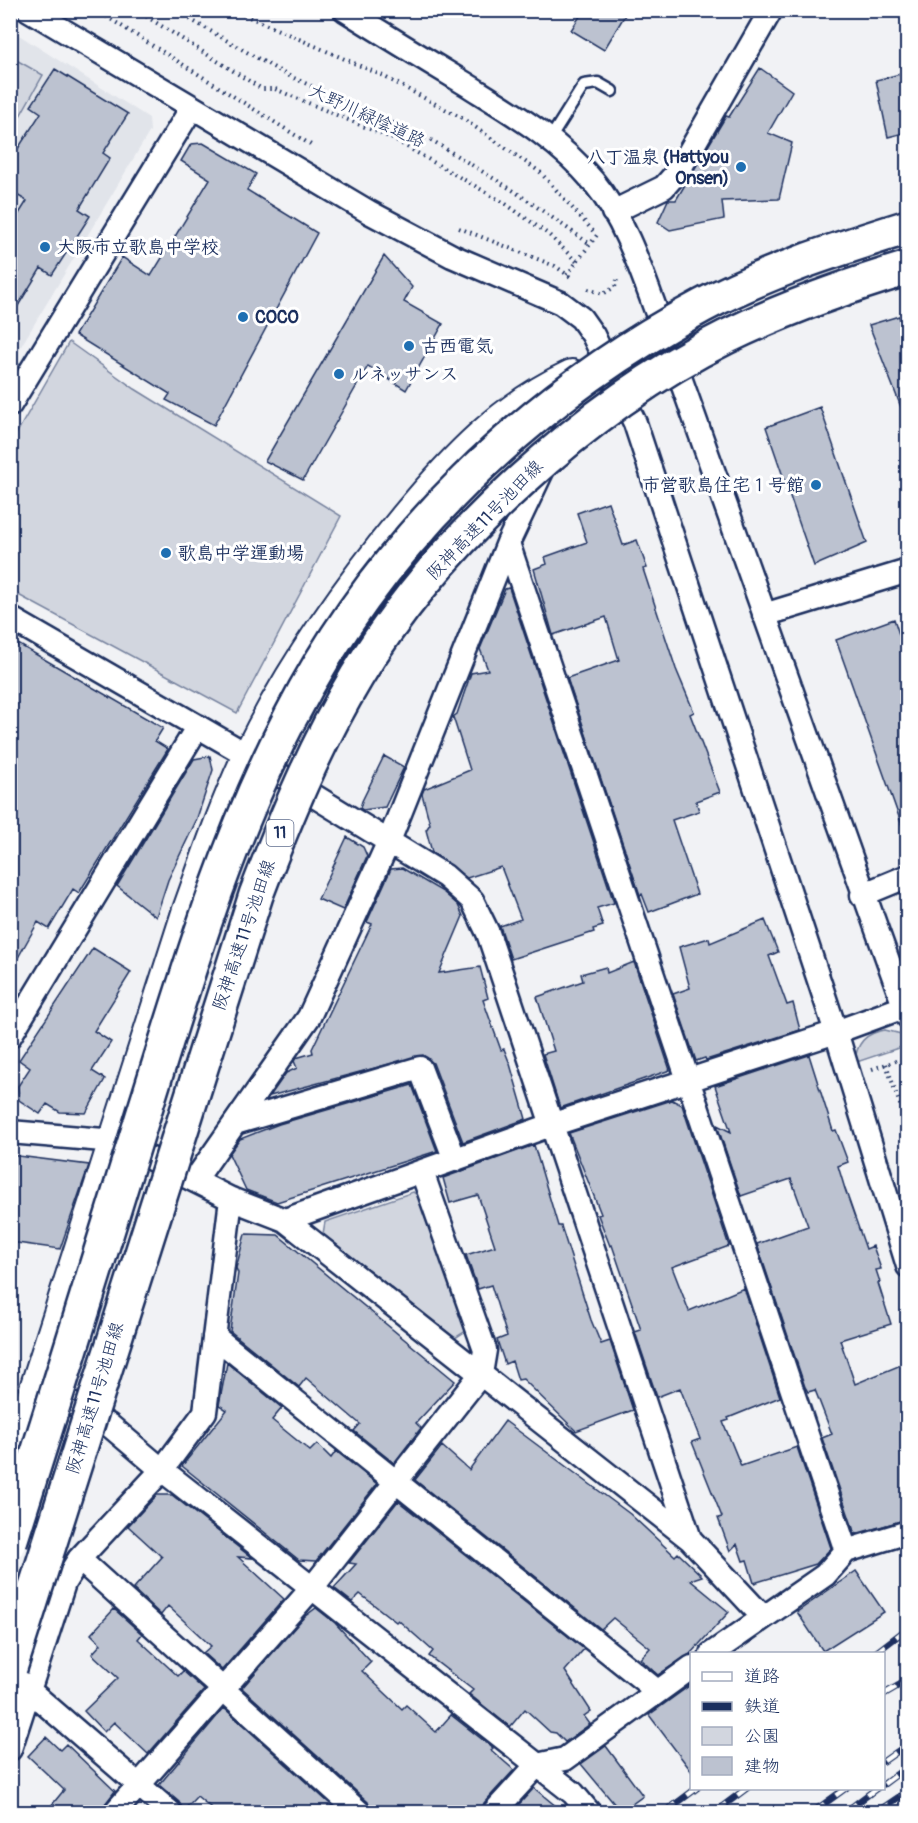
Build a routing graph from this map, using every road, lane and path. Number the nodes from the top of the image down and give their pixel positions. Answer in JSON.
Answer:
{"nodes":[{"id":1,"x":29,"y":10,"type":"edge"},
{"id":2,"x":96,"y":10,"type":"edge"},
{"id":3,"x":136,"y":10,"type":"edge"},
{"id":4,"x":174,"y":10,"type":"edge"},
{"id":5,"x":233,"y":10,"type":"edge"},
{"id":6,"x":345,"y":10,"type":"edge"},
{"id":7,"x":771,"y":10,"type":"edge"},
{"id":8,"x":612,"y":91,"type":"dead end"},
{"id":9,"x":192,"y":109,"type":"junction"},
{"id":10,"x":550,"y":139,"type":"junction"},
{"id":11,"x":320,"y":150,"type":"dead end"},
{"id":12,"x":613,"y":212,"type":"junction"},
{"id":13,"x":452,"y":225,"type":"dead end"},
{"id":14,"x":908,"y":227,"type":"edge"},
{"id":15,"x":597,"y":235,"type":"junction"},
{"id":16,"x":603,"y":241,"type":"dead end"},
{"id":17,"x":590,"y":244,"type":"junction"},
{"id":18,"x":577,"y":262,"type":"junction"},
{"id":19,"x":908,"y":268,"type":"edge"},
{"id":20,"x":618,"y":272,"type":"dead end"},
{"id":21,"x":908,"y":274,"type":"edge"},
{"id":22,"x":567,"y":275,"type":"junction"},
{"id":23,"x":574,"y":280,"type":"dead end"},
{"id":24,"x":582,"y":285,"type":"dead end"},
{"id":25,"x":666,"y":338,"type":"junction"},
{"id":26,"x":606,"y":360,"type":"junction"},
{"id":27,"x":10,"y":405,"type":"edge"},
{"id":28,"x":508,"y":543,"type":"junction"},
{"id":29,"x":908,"y":571,"type":"edge"},
{"id":30,"x":764,"y":615,"type":"junction"},
{"id":31,"x":10,"y":618,"type":"edge"},
{"id":32,"x":198,"y":726,"type":"junction"},
{"id":33,"x":249,"y":756,"type":"junction"},
{"id":34,"x":389,"y":840,"type":"junction"},
{"id":35,"x":908,"y":876,"type":"edge"},
{"id":36,"x":862,"y":895,"type":"junction"},
{"id":37,"x":906,"y":1012,"type":"edge"},
{"id":38,"x":836,"y":1032,"type":"junction"},
{"id":39,"x":10,"y":1036,"type":"edge"},
{"id":40,"x":908,"y":1057,"type":"edge"},
{"id":41,"x":886,"y":1064,"type":"junction"},
{"id":42,"x":868,"y":1070,"type":"dead end"},
{"id":43,"x":689,"y":1081,"type":"junction"},
{"id":44,"x":235,"y":1123,"type":"junction"},
{"id":45,"x":551,"y":1125,"type":"junction"},
{"id":46,"x":908,"y":1128,"type":"edge"},
{"id":47,"x":10,"y":1132,"type":"edge"},
{"id":48,"x":115,"y":1141,"type":"junction"},
{"id":49,"x":455,"y":1160,"type":"junction"},
{"id":50,"x":422,"y":1172,"type":"junction"},
{"id":51,"x":195,"y":1180,"type":"junction"},
{"id":52,"x":231,"y":1198,"type":"junction"},
{"id":53,"x":285,"y":1221,"type":"junction"},
{"id":54,"x":908,"y":1266,"type":"edge"},
{"id":55,"x":214,"y":1336,"type":"junction"},
{"id":56,"x":481,"y":1374,"type":"junction"},
{"id":57,"x":38,"y":1385,"type":"junction"},
{"id":58,"x":18,"y":1424,"type":"edge"},
{"id":59,"x":10,"y":1470,"type":"edge"},
{"id":60,"x":162,"y":1470,"type":"junction"},
{"id":61,"x":394,"y":1481,"type":"junction"},
{"id":62,"x":908,"y":1532,"type":"edge"},
{"id":63,"x":690,"y":1539,"type":"junction"},
{"id":64,"x":10,"y":1542,"type":"edge"},
{"id":65,"x":846,"y":1551,"type":"junction"},
{"id":66,"x":79,"y":1559,"type":"junction"},
{"id":67,"x":312,"y":1588,"type":"junction"},
{"id":68,"x":763,"y":1617,"type":"junction"},
{"id":69,"x":712,"y":1652,"type":"edge"},
{"id":70,"x":690,"y":1668,"type":"edge"},
{"id":71,"x":17,"y":1680,"type":"edge"},
{"id":72,"x":223,"y":1691,"type":"junction"},
{"id":73,"x":657,"y":1691,"type":"junction"},
{"id":74,"x":10,"y":1749,"type":"edge"},
{"id":75,"x":537,"y":1765,"type":"junction"},
{"id":76,"x":138,"y":1785,"type":"junction"},
{"id":77,"x":115,"y":1812,"type":"edge"},
{"id":78,"x":170,"y":1812,"type":"edge"},
{"id":79,"x":359,"y":1812,"type":"edge"},
{"id":80,"x":494,"y":1812,"type":"edge"},
{"id":81,"x":590,"y":1812,"type":"edge"}],
"edges":[{"from":1,"to":9,"type":"street"},
{"from":2,"to":11,"type":"path"},
{"from":3,"to":18,"type":"path","name":"大野川緑陰道路"},
{"from":4,"to":17,"type":"path","name":"大野川緑陰道路"},
{"from":5,"to":15,"type":"path"},
{"from":6,"to":10,"type":"street"},
{"from":7,"to":12,"type":"street"},
{"from":8,"to":10,"type":"lane"},
{"from":9,"to":26,"type":"street"},
{"from":9,"to":27,"type":"street"},
{"from":10,"to":12,"type":"street"},
{"from":12,"to":25,"type":"street"},
{"from":13,"to":22,"type":"path"},
{"from":14,"to":64,"type":"highway","name":"阪神高速11号池田線","number":"11","bridge":true},
{"from":15,"to":16,"type":"path"},
{"from":15,"to":17,"type":"path"},
{"from":17,"to":18,"type":"path"},
{"from":18,"to":22,"type":"path"},
{"from":19,"to":71,"type":"highway","name":"阪神高速11号池田線","number":"11","bridge":true},
{"from":20,"to":24,"type":"path"},
{"from":21,"to":25,"type":"street"},
{"from":22,"to":23,"type":"path"},
{"from":25,"to":26,"type":"street"},
{"from":25,"to":30,"type":"street"},
{"from":26,"to":28,"type":"street"},
{"from":26,"to":33,"type":"street"},
{"from":26,"to":38,"type":"street"},
{"from":28,"to":34,"type":"street"},
{"from":28,"to":43,"type":"street"},
{"from":29,"to":30,"type":"street"},
{"from":30,"to":36,"type":"street"},
{"from":31,"to":32,"type":"street"},
{"from":32,"to":33,"type":"street"},
{"from":32,"to":39,"type":"street"},
{"from":33,"to":34,"type":"street"},
{"from":33,"to":48,"type":"street"},
{"from":34,"to":44,"type":"street"},
{"from":34,"to":45,"type":"street"},
{"from":35,"to":36,"type":"street"},
{"from":36,"to":37,"type":"street"},
{"from":37,"to":38,"type":"street"},
{"from":38,"to":43,"type":"street"},
{"from":38,"to":54,"type":"street"},
{"from":40,"to":41,"type":"path"},
{"from":41,"to":42,"type":"path"},
{"from":41,"to":46,"type":"path"},
{"from":43,"to":45,"type":"street"},
{"from":43,"to":65,"type":"street"},
{"from":44,"to":49,"type":"street"},
{"from":44,"to":51,"type":"street"},
{"from":45,"to":49,"type":"street"},
{"from":45,"to":63,"type":"street"},
{"from":47,"to":48,"type":"street"},
{"from":48,"to":51,"type":"street"},
{"from":48,"to":57,"type":"street"},
{"from":49,"to":50,"type":"street"},
{"from":50,"to":53,"type":"street"},
{"from":50,"to":56,"type":"street"},
{"from":51,"to":52,"type":"street"},
{"from":52,"to":53,"type":"street"},
{"from":52,"to":55,"type":"street"},
{"from":53,"to":56,"type":"street"},
{"from":55,"to":60,"type":"street"},
{"from":55,"to":61,"type":"street"},
{"from":56,"to":61,"type":"street"},
{"from":56,"to":63,"type":"street"},
{"from":57,"to":58,"type":"street"},
{"from":57,"to":60,"type":"street"},
{"from":58,"to":59,"type":"street"},
{"from":60,"to":66,"type":"street"},
{"from":60,"to":67,"type":"street"},
{"from":61,"to":67,"type":"street"},
{"from":61,"to":73,"type":"street"},
{"from":62,"to":65,"type":"street"},
{"from":63,"to":68,"type":"street"},
{"from":65,"to":68,"type":"street"},
{"from":66,"to":71,"type":"street"},
{"from":66,"to":72,"type":"street"},
{"from":67,"to":72,"type":"street"},
{"from":67,"to":75,"type":"street"},
{"from":68,"to":69,"type":"street"},
{"from":70,"to":73,"type":"street"},
{"from":71,"to":74,"type":"street"},
{"from":71,"to":76,"type":"street"},
{"from":72,"to":76,"type":"street"},
{"from":72,"to":79,"type":"street"},
{"from":73,"to":75,"type":"street"},
{"from":75,"to":80,"type":"street"},
{"from":75,"to":81,"type":"street"},
{"from":76,"to":77,"type":"street"},
{"from":76,"to":78,"type":"street"}]}
